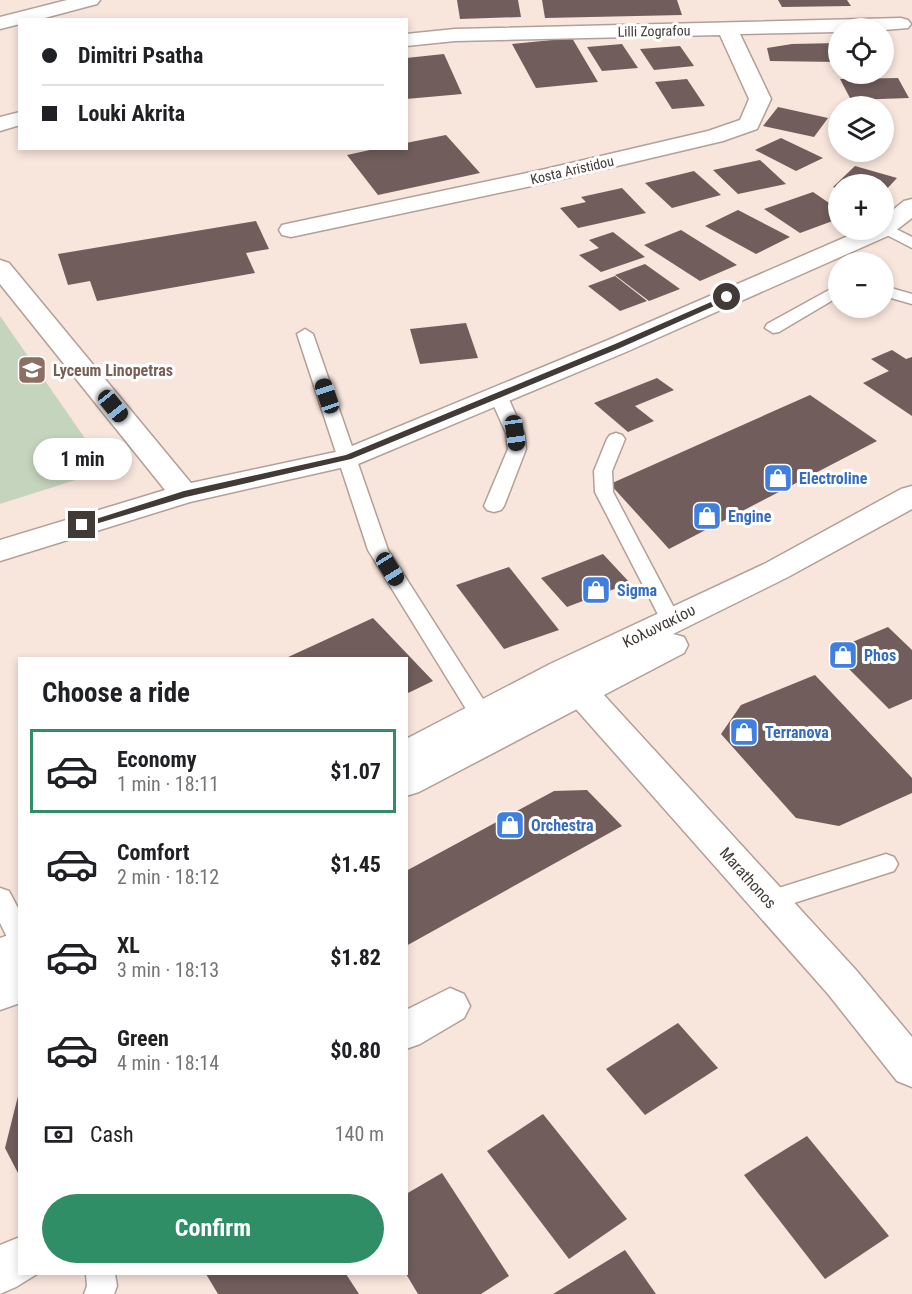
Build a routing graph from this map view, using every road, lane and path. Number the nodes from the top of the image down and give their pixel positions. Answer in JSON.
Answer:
{"nodes":[{"id":1,"x":90,"y":0,"type":"edge"},
{"id":2,"x":18,"y":18,"type":"edge"},
{"id":3,"x":20,"y":18,"type":"edge"},
{"id":4,"x":0,"y":23,"type":"edge"},
{"id":5,"x":901,"y":23,"type":"edge"},
{"id":6,"x":728,"y":29,"type":"junction"},
{"id":7,"x":408,"y":40,"type":"edge"},
{"id":8,"x":18,"y":119,"type":"edge"},
{"id":9,"x":0,"y":124,"type":"edge"},
{"id":10,"x":912,"y":206,"type":"edge"},
{"id":11,"x":894,"y":220,"type":"edge"},
{"id":12,"x":291,"y":230,"type":"dead end"},
{"id":13,"x":894,"y":234,"type":"edge"},
{"id":14,"x":858,"y":240,"type":"edge"},
{"id":15,"x":912,"y":243,"type":"edge"},
{"id":16,"x":0,"y":268,"type":"edge"},
{"id":17,"x":894,"y":294,"type":"edge"},
{"id":18,"x":828,"y":296,"type":"edge"},
{"id":19,"x":912,"y":299,"type":"edge"},
{"id":20,"x":773,"y":328,"type":"dead end"},
{"id":21,"x":305,"y":334,"type":"dead end"},
{"id":22,"x":498,"y":394,"type":"junction"},
{"id":23,"x":616,"y":439,"type":"dead end"},
{"id":24,"x":348,"y":458,"type":"junction"},
{"id":25,"x":184,"y":494,"type":"junction"},
{"id":26,"x":912,"y":496,"type":"edge"},
{"id":27,"x":494,"y":506,"type":"dead end"},
{"id":28,"x":912,"y":522,"type":"edge"},
{"id":29,"x":0,"y":551,"type":"edge"},
{"id":30,"x":671,"y":621,"type":"junction"},
{"id":31,"x":580,"y":692,"type":"junction"},
{"id":32,"x":482,"y":716,"type":"junction"},
{"id":33,"x":408,"y":754,"type":"edge"},
{"id":34,"x":408,"y":781,"type":"edge"},
{"id":35,"x":886,"y":864,"type":"dead end"},
{"id":36,"x":0,"y":898,"type":"edge"},
{"id":37,"x":769,"y":902,"type":"junction"},
{"id":38,"x":18,"y":934,"type":"edge"},
{"id":39,"x":18,"y":948,"type":"edge"},
{"id":40,"x":0,"y":957,"type":"edge"},
{"id":41,"x":18,"y":984,"type":"edge"},
{"id":42,"x":0,"y":993,"type":"edge"},
{"id":43,"x":450,"y":1006,"type":"dead end"},
{"id":44,"x":408,"y":1030,"type":"edge"},
{"id":45,"x":912,"y":1068,"type":"edge"},
{"id":46,"x":18,"y":1260,"type":"edge"},
{"id":47,"x":0,"y":1271,"type":"edge"},
{"id":48,"x":101,"y":1275,"type":"edge"},
{"id":49,"x":99,"y":1294,"type":"edge"}],
"edges":[{"from":1,"to":3,"type":"street"},
{"from":2,"to":4,"type":"street"},
{"from":5,"to":6,"type":"street","name":"Lilli Zografou"},
{"from":6,"to":7,"type":"street","name":"Lilli Zografou"},
{"from":6,"to":12,"type":"street","name":"Kosta Aristidou"},
{"from":8,"to":9,"type":"street"},
{"from":10,"to":11,"type":"street"},
{"from":13,"to":15,"type":"lane"},
{"from":14,"to":22,"type":"street"},
{"from":16,"to":25,"type":"street"},
{"from":17,"to":19,"type":"lane"},
{"from":18,"to":20,"type":"lane"},
{"from":21,"to":24,"type":"lane"},
{"from":22,"to":24,"type":"street"},
{"from":22,"to":27,"type":"lane"},
{"from":23,"to":30,"type":"lane"},
{"from":24,"to":25,"type":"street"},
{"from":24,"to":32,"type":"lane"},
{"from":25,"to":29,"type":"street"},
{"from":26,"to":30,"type":"street","name":"Κολωνακίου"},
{"from":28,"to":31,"type":"street","name":"Κολωνακίου"},
{"from":30,"to":32,"type":"street","name":"Κολωνακίου"},
{"from":31,"to":34,"type":"street","name":"Κολωνακίου"},
{"from":31,"to":37,"type":"street","name":"Marathonos"},
{"from":32,"to":33,"type":"street","name":"Κολωνακίου"},
{"from":35,"to":37,"type":"lane"},
{"from":36,"to":38,"type":"lane"},
{"from":37,"to":45,"type":"street","name":"Marathonos"},
{"from":39,"to":40,"type":"street"},
{"from":41,"to":42,"type":"street"},
{"from":43,"to":44,"type":"street"},
{"from":46,"to":47,"type":"street"},
{"from":48,"to":49,"type":"lane"}]}
